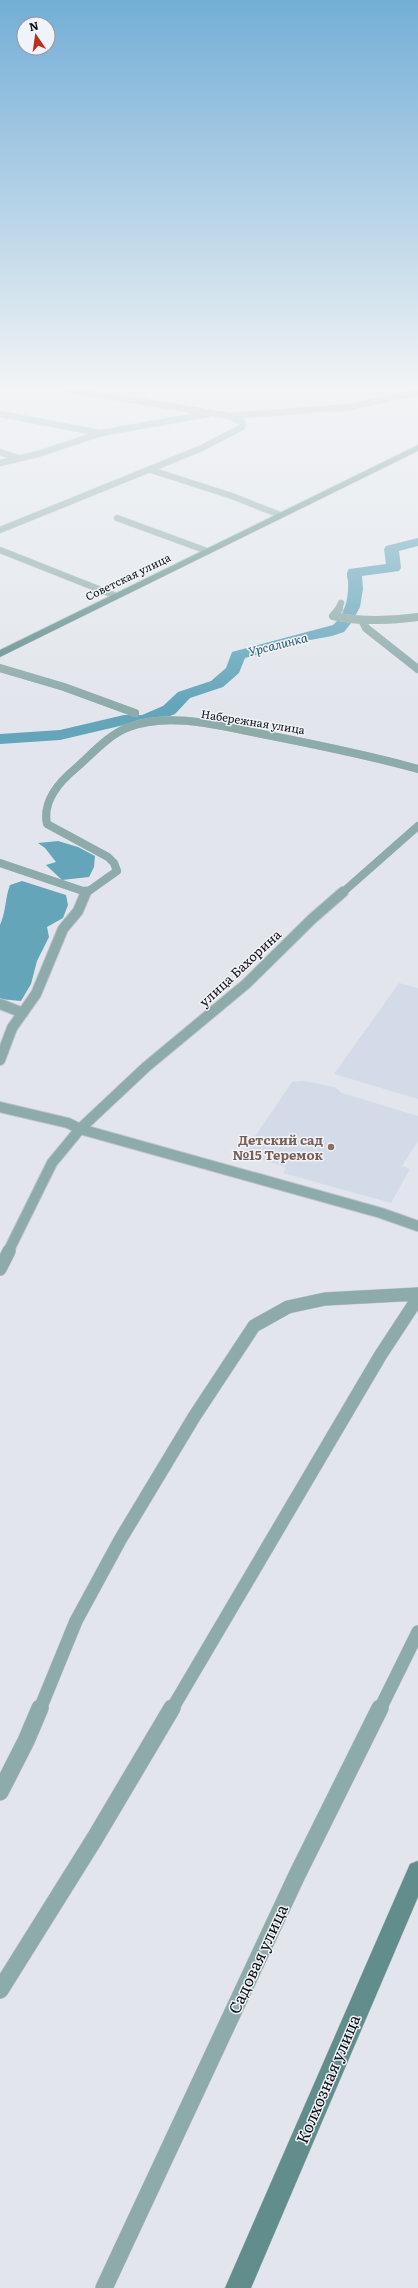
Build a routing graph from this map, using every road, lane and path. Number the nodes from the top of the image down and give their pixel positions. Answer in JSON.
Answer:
{"nodes":[{"id":1,"x":91,"y":494,"type":"edge"},
{"id":2,"x":225,"y":494,"type":"edge"},
{"id":3,"x":324,"y":494,"type":"edge"},
{"id":4,"x":280,"y":515,"type":"junction"},
{"id":5,"x":117,"y":518,"type":"dead end"},
{"id":6,"x":0,"y":530,"type":"edge"},
{"id":7,"x":0,"y":550,"type":"edge"},
{"id":8,"x":207,"y":551,"type":"junction"},
{"id":9,"x":116,"y":596,"type":"junction"},
{"id":10,"x":341,"y":603,"type":"dead end"},
{"id":11,"x":418,"y":617,"type":"edge"},
{"id":12,"x":363,"y":622,"type":"junction"},
{"id":13,"x":0,"y":654,"type":"edge"},
{"id":14,"x":0,"y":668,"type":"edge"},
{"id":15,"x":418,"y":669,"type":"edge"},
{"id":16,"x":135,"y":713,"type":"dead end"},
{"id":17,"x":418,"y":770,"type":"edge"},
{"id":18,"x":418,"y":826,"type":"edge"},
{"id":19,"x":0,"y":863,"type":"edge"},
{"id":20,"x":86,"y":892,"type":"junction"},
{"id":21,"x":0,"y":1004,"type":"edge"},
{"id":22,"x":23,"y":1013,"type":"junction"},
{"id":23,"x":0,"y":1060,"type":"edge"},
{"id":24,"x":0,"y":1107,"type":"edge"},
{"id":25,"x":80,"y":1129,"type":"junction"},
{"id":26,"x":418,"y":1226,"type":"edge"},
{"id":27,"x":0,"y":1269,"type":"edge"},
{"id":28,"x":418,"y":1294,"type":"edge"},
{"id":29,"x":418,"y":1298,"type":"edge"},
{"id":30,"x":418,"y":1632,"type":"edge"},
{"id":31,"x":0,"y":1792,"type":"edge"},
{"id":32,"x":418,"y":1870,"type":"edge"},
{"id":33,"x":0,"y":1990,"type":"edge"},
{"id":34,"x":104,"y":2288,"type":"edge"},
{"id":35,"x":238,"y":2288,"type":"edge"}],
"edges":[{"from":1,"to":6,"type":"street"},
{"from":2,"to":4,"type":"street"},
{"from":3,"to":4,"type":"street","name":"Советская улица"},
{"from":4,"to":8,"type":"street","name":"Советская улица"},
{"from":5,"to":8,"type":"street"},
{"from":7,"to":9,"type":"street"},
{"from":8,"to":9,"type":"street","name":"Советская улица"},
{"from":9,"to":13,"type":"street","name":"Советская улица"},
{"from":10,"to":12,"type":"street"},
{"from":11,"to":12,"type":"street"},
{"from":12,"to":15,"type":"street"},
{"from":14,"to":16,"type":"street"},
{"from":17,"to":20,"type":"street","name":"Набережная улица"},
{"from":18,"to":25,"type":"street","name":"улица Бахорина"},
{"from":19,"to":20,"type":"street"},
{"from":20,"to":22,"type":"street"},
{"from":21,"to":22,"type":"street"},
{"from":22,"to":23,"type":"street"},
{"from":24,"to":25,"type":"street"},
{"from":25,"to":26,"type":"street"},
{"from":25,"to":27,"type":"street","name":"улица Бахорина"},
{"from":28,"to":31,"type":"street"},
{"from":29,"to":33,"type":"street"},
{"from":30,"to":34,"type":"street","name":"Садовая улица"},
{"from":32,"to":35,"type":"street","name":"Колхозная улица"}]}
